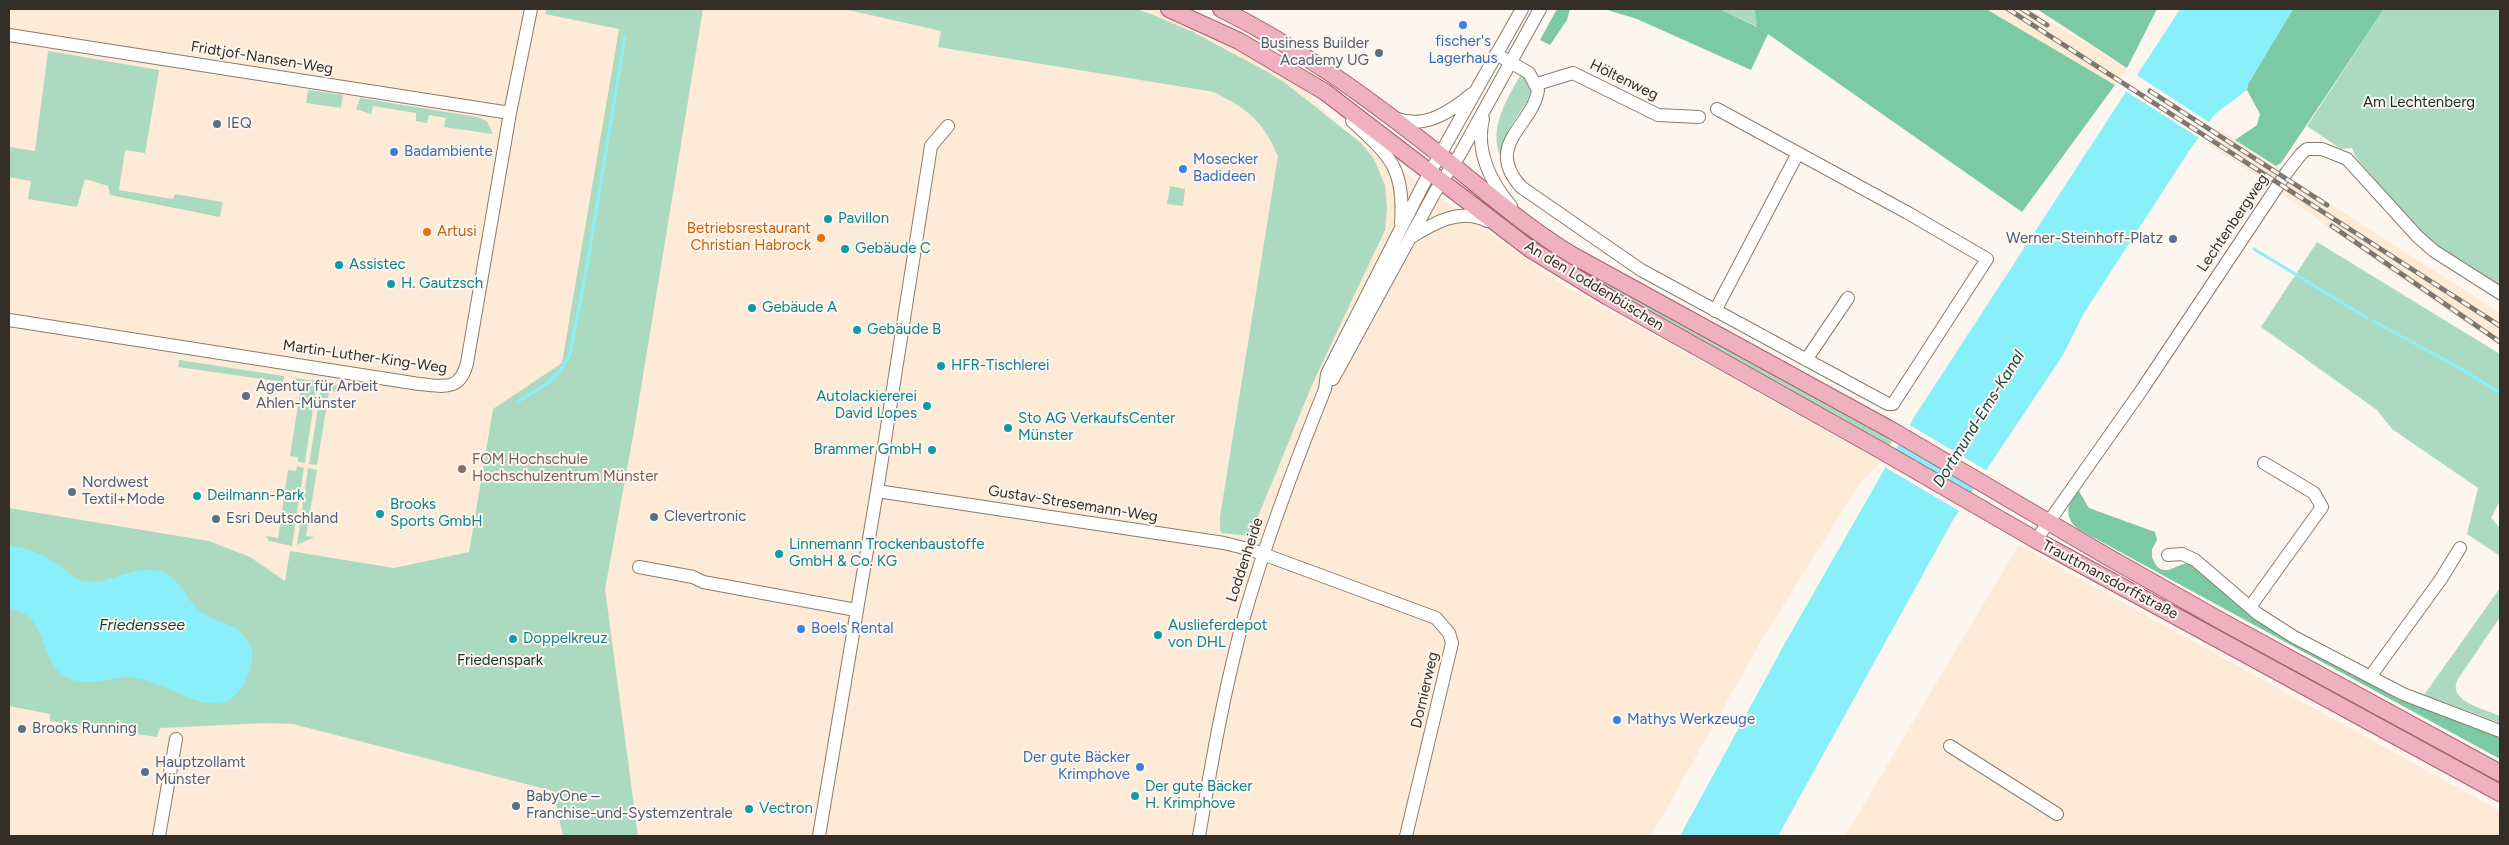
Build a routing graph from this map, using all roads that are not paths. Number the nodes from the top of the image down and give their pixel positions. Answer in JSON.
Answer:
{"nodes":[{"id":1,"x":531,"y":9,"type":"edge"},
{"id":2,"x":1169,"y":9,"type":"edge"},
{"id":3,"x":1221,"y":9,"type":"edge"},
{"id":4,"x":1522,"y":9,"type":"edge"},
{"id":5,"x":1540,"y":9,"type":"edge"},
{"id":6,"x":9,"y":35,"type":"edge"},
{"id":7,"x":1496,"y":54,"type":"junction"},
{"id":8,"x":1510,"y":62,"type":"junction"},
{"id":9,"x":1537,"y":84,"type":"junction"},
{"id":10,"x":1476,"y":91,"type":"junction"},
{"id":11,"x":1325,"y":92,"type":"junction"},
{"id":12,"x":1487,"y":105,"type":"junction"},
{"id":13,"x":1717,"y":109,"type":"dead end"},
{"id":14,"x":510,"y":113,"type":"junction"},
{"id":15,"x":1386,"y":114,"type":"junction"},
{"id":16,"x":1699,"y":117,"type":"dead end"},
{"id":17,"x":948,"y":126,"type":"dead end"},
{"id":18,"x":1798,"y":153,"type":"junction"},
{"id":19,"x":1447,"y":160,"type":"junction"},
{"id":20,"x":1436,"y":177,"type":"junction"},
{"id":21,"x":1525,"y":223,"type":"junction"},
{"id":22,"x":1401,"y":228,"type":"junction"},
{"id":23,"x":1502,"y":229,"type":"junction"},
{"id":24,"x":1411,"y":237,"type":"junction"},
{"id":25,"x":2500,"y":293,"type":"edge"},
{"id":26,"x":1848,"y":298,"type":"dead end"},
{"id":27,"x":1715,"y":311,"type":"junction"},
{"id":28,"x":9,"y":320,"type":"edge"},
{"id":29,"x":1806,"y":360,"type":"junction"},
{"id":30,"x":1325,"y":389,"type":"junction"},
{"id":31,"x":2264,"y":463,"type":"dead end"},
{"id":32,"x":877,"y":491,"type":"junction"},
{"id":33,"x":2047,"y":521,"type":"junction"},
{"id":34,"x":2036,"y":540,"type":"junction"},
{"id":35,"x":2460,"y":548,"type":"dead end"},
{"id":36,"x":1263,"y":554,"type":"junction"},
{"id":37,"x":2168,"y":555,"type":"dead end"},
{"id":38,"x":639,"y":567,"type":"dead end"},
{"id":39,"x":2250,"y":607,"type":"junction"},
{"id":40,"x":856,"y":610,"type":"junction"},
{"id":41,"x":2370,"y":677,"type":"junction"},
{"id":42,"x":2500,"y":731,"type":"edge"},
{"id":43,"x":176,"y":739,"type":"dead end"},
{"id":44,"x":1950,"y":746,"type":"dead end"},
{"id":45,"x":2500,"y":773,"type":"edge"},
{"id":46,"x":2500,"y":793,"type":"edge"},
{"id":47,"x":2057,"y":814,"type":"dead end"},
{"id":48,"x":159,"y":836,"type":"edge"},
{"id":49,"x":819,"y":836,"type":"edge"},
{"id":50,"x":1198,"y":836,"type":"edge"},
{"id":51,"x":1406,"y":836,"type":"edge"}],
"edges":[{"from":1,"to":14,"type":"street","name":"Martin-Luther-King-Weg"},
{"from":2,"to":11,"type":"main road","name":"An den Loddenbüschen"},
{"from":3,"to":15,"type":"main road","name":"An den Loddenbüschen"},
{"from":4,"to":7,"type":"street"},
{"from":5,"to":8,"type":"street"},
{"from":6,"to":14,"type":"street","name":"Fridtjof-Nansen-Weg"},
{"from":7,"to":8,"type":"street"},
{"from":7,"to":10,"type":"street"},
{"from":8,"to":9,"type":"street"},
{"from":8,"to":12,"type":"street"},
{"from":9,"to":16,"type":"street","name":"Höltenweg"},
{"from":9,"to":27,"type":"street"},
{"from":10,"to":15,"type":"street"},
{"from":10,"to":19,"type":"street"},
{"from":11,"to":20,"type":"main road","name":"An den Loddenbüschen"},
{"from":11,"to":22,"type":"street"},
{"from":12,"to":19,"type":"street"},
{"from":12,"to":21,"type":"street"},
{"from":13,"to":18,"type":"street"},
{"from":14,"to":28,"type":"street","name":"Martin-Luther-King-Weg"},
{"from":15,"to":19,"type":"main road","name":"An den Loddenbüschen"},
{"from":17,"to":32,"type":"street"},
{"from":18,"to":27,"type":"street"},
{"from":18,"to":29,"type":"street"},
{"from":19,"to":20,"type":"street","name":"Loddenheide"},
{"from":19,"to":21,"type":"main road","name":"An den Loddenbüschen"},
{"from":20,"to":22,"type":"street","name":"Loddenheide"},
{"from":20,"to":23,"type":"main road","name":"An den Loddenbüschen"},
{"from":20,"to":24,"type":"street","name":"Loddenheide"},
{"from":21,"to":33,"type":"main road","name":"An den Loddenbüschen"},
{"from":22,"to":30,"type":"street","name":"Loddenheide"},
{"from":23,"to":24,"type":"street"},
{"from":23,"to":34,"type":"main road","name":"An den Loddenbüschen"},
{"from":24,"to":30,"type":"street","name":"Loddenheide"},
{"from":25,"to":33,"type":"street","name":"Lechtenbergweg"},
{"from":26,"to":29,"type":"street"},
{"from":27,"to":29,"type":"street"},
{"from":30,"to":36,"type":"street","name":"Loddenheide"},
{"from":31,"to":39,"type":"street"},
{"from":32,"to":36,"type":"street","name":"Gustav-Stresemann-Weg"},
{"from":32,"to":40,"type":"street"},
{"from":33,"to":34,"type":"street","name":"Trauttmansdorffstraße"},
{"from":33,"to":45,"type":"main road","name":"Trauttmansdorffstraße"},
{"from":34,"to":46,"type":"main road","name":"Trauttmansdorffstraße"},
{"from":35,"to":41,"type":"street"},
{"from":36,"to":50,"type":"street","name":"Loddenheide"},
{"from":36,"to":51,"type":"street","name":"Dornierweg"},
{"from":37,"to":39,"type":"street"},
{"from":38,"to":40,"type":"street"},
{"from":39,"to":41,"type":"street"},
{"from":40,"to":49,"type":"street"},
{"from":41,"to":42,"type":"street"},
{"from":43,"to":48,"type":"street"},
{"from":44,"to":47,"type":"street"}]}
